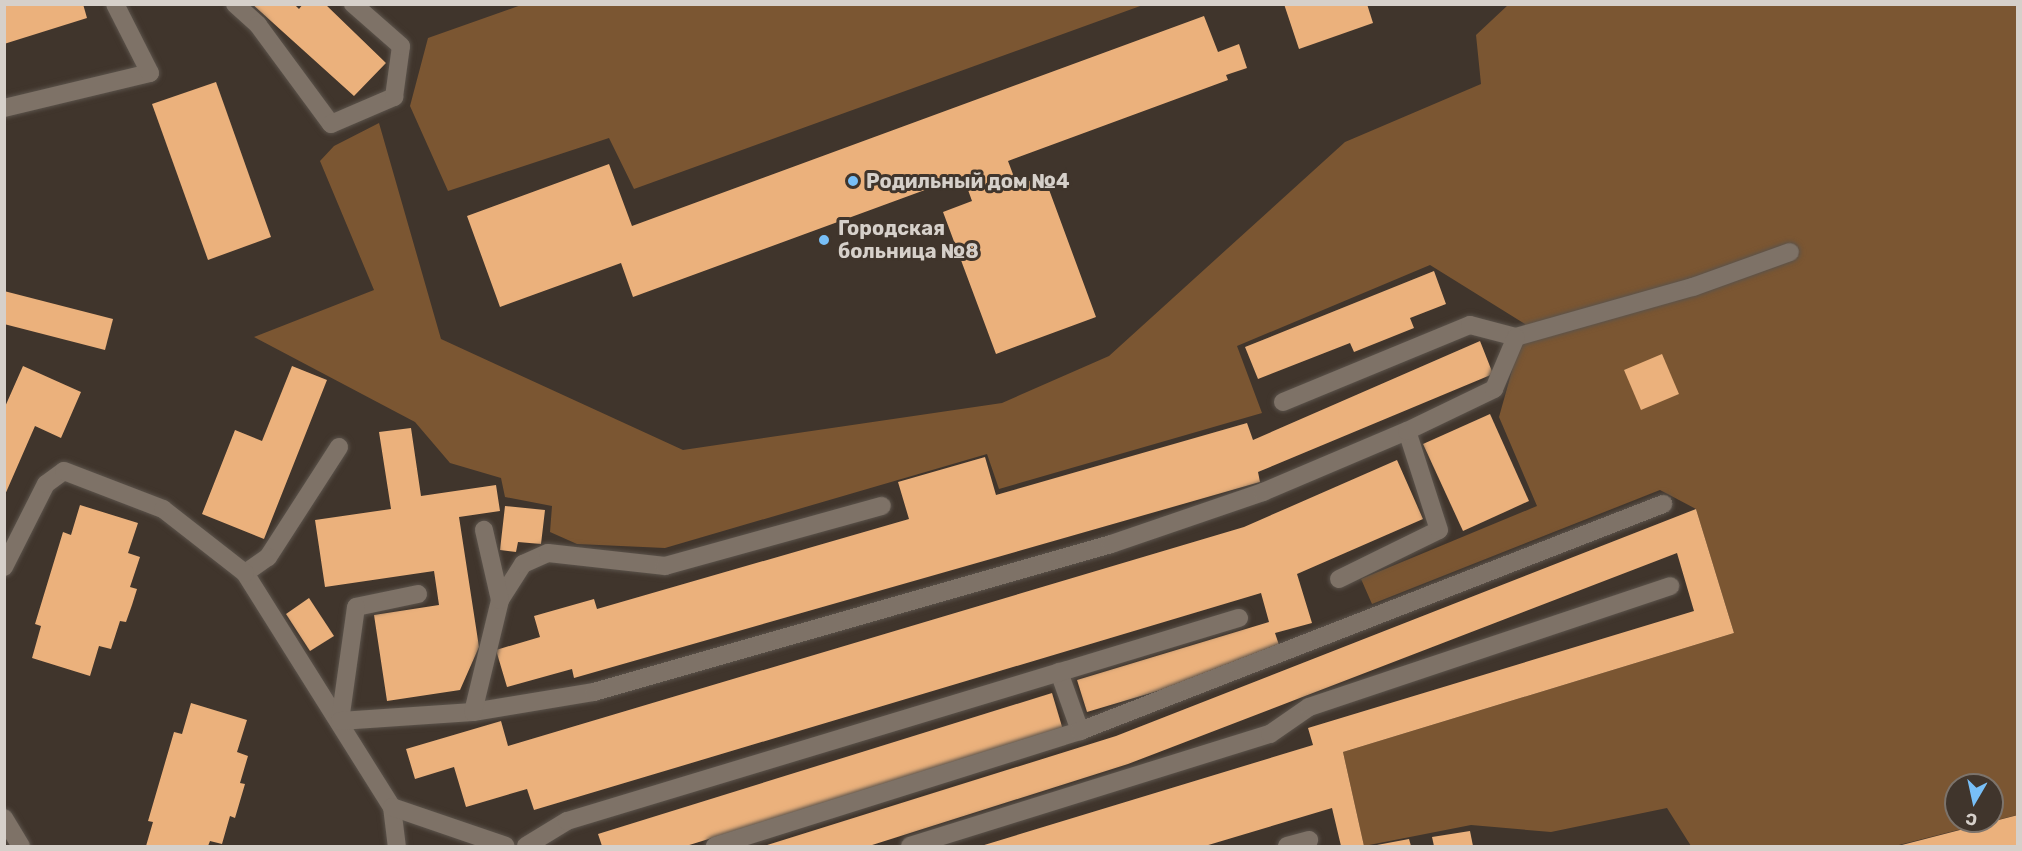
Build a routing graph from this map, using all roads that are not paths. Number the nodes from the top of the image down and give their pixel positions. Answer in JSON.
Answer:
{"nodes":[{"id":1,"x":115,"y":4,"type":"edge"},
{"id":2,"x":235,"y":4,"type":"edge"},
{"id":3,"x":353,"y":4,"type":"edge"},
{"id":4,"x":4,"y":108,"type":"edge"},
{"id":5,"x":1790,"y":252,"type":"dead end"},
{"id":6,"x":1516,"y":337,"type":"junction"},
{"id":7,"x":1283,"y":402,"type":"dead end"},
{"id":8,"x":1407,"y":431,"type":"junction"},
{"id":9,"x":339,"y":447,"type":"dead end"},
{"id":10,"x":1663,"y":504,"type":"dead end"},
{"id":11,"x":882,"y":506,"type":"dead end"},
{"id":12,"x":484,"y":530,"type":"dead end"},
{"id":13,"x":4,"y":567,"type":"edge"},
{"id":14,"x":245,"y":573,"type":"junction"},
{"id":15,"x":1339,"y":579,"type":"dead end"},
{"id":16,"x":1670,"y":586,"type":"dead end"},
{"id":17,"x":418,"y":594,"type":"dead end"},
{"id":18,"x":500,"y":600,"type":"junction"},
{"id":19,"x":1239,"y":618,"type":"dead end"},
{"id":20,"x":1059,"y":672,"type":"junction"},
{"id":21,"x":473,"y":712,"type":"junction"},
{"id":22,"x":340,"y":721,"type":"junction"},
{"id":23,"x":1080,"y":731,"type":"junction"},
{"id":24,"x":392,"y":807,"type":"junction"},
{"id":25,"x":4,"y":818,"type":"edge"},
{"id":26,"x":1309,"y":840,"type":"dead end"},
{"id":27,"x":21,"y":846,"type":"edge"},
{"id":28,"x":397,"y":846,"type":"edge"},
{"id":29,"x":506,"y":846,"type":"edge"},
{"id":30,"x":526,"y":846,"type":"edge"},
{"id":31,"x":715,"y":846,"type":"edge"},
{"id":32,"x":910,"y":846,"type":"edge"},
{"id":33,"x":1287,"y":846,"type":"edge"}],
"edges":[{"from":1,"to":4,"type":"street"},
{"from":2,"to":3,"type":"street"},
{"from":5,"to":6,"type":"street"},
{"from":6,"to":7,"type":"street"},
{"from":6,"to":8,"type":"street"},
{"from":8,"to":15,"type":"street"},
{"from":8,"to":21,"type":"street"},
{"from":9,"to":14,"type":"street"},
{"from":10,"to":23,"type":"street"},
{"from":11,"to":18,"type":"street"},
{"from":12,"to":18,"type":"street"},
{"from":13,"to":14,"type":"street"},
{"from":14,"to":22,"type":"street"},
{"from":16,"to":32,"type":"street"},
{"from":17,"to":22,"type":"street"},
{"from":18,"to":21,"type":"street"},
{"from":19,"to":20,"type":"street"},
{"from":20,"to":23,"type":"street"},
{"from":20,"to":30,"type":"street"},
{"from":21,"to":22,"type":"street"},
{"from":22,"to":24,"type":"street"},
{"from":23,"to":31,"type":"street"},
{"from":24,"to":28,"type":"street"},
{"from":24,"to":29,"type":"street"},
{"from":25,"to":27,"type":"street"},
{"from":26,"to":33,"type":"street"}]}
